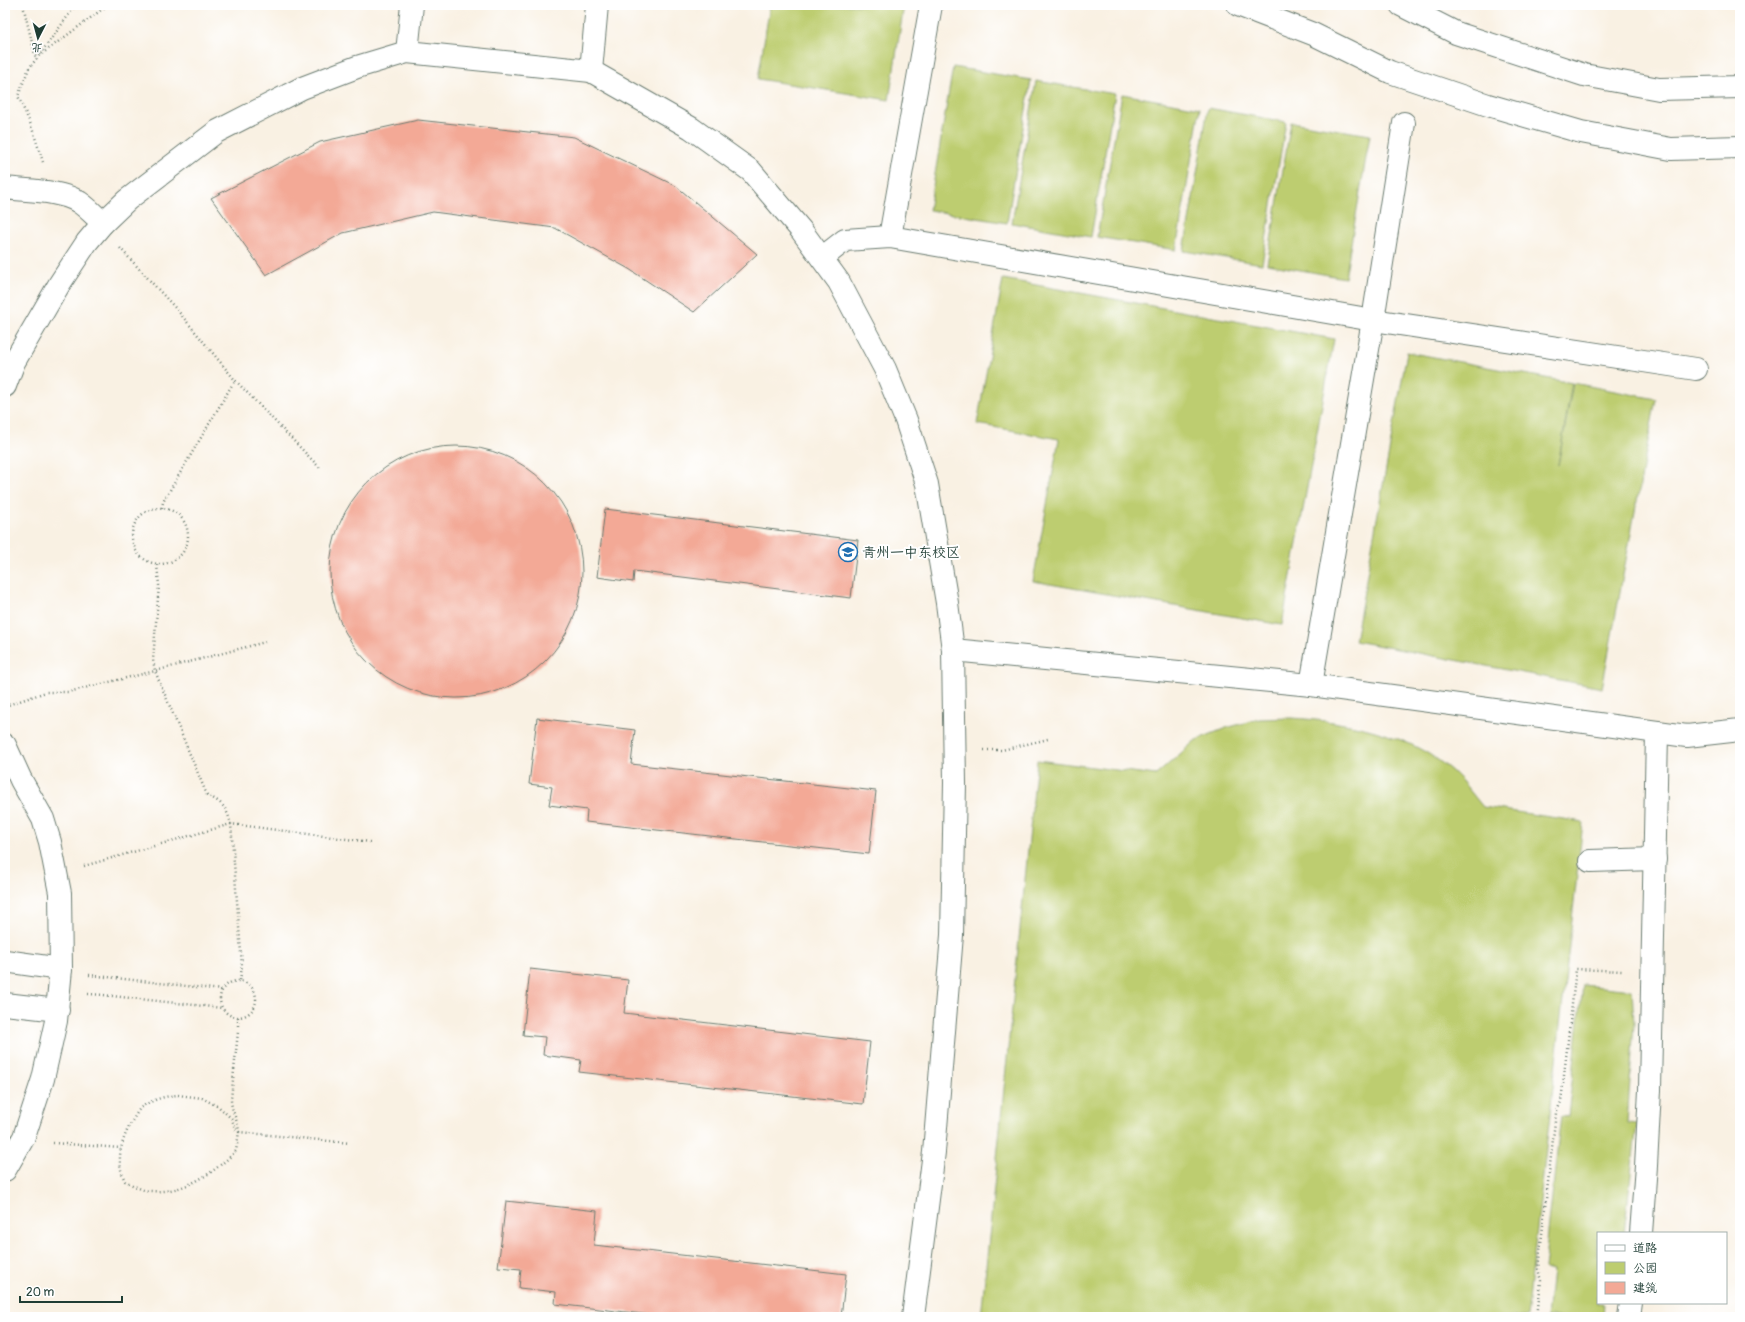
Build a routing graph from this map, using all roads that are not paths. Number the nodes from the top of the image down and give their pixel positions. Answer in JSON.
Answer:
{"nodes":[{"id":1,"x":412,"y":5,"type":"edge"},
{"id":2,"x":597,"y":5,"type":"edge"},
{"id":3,"x":931,"y":5,"type":"edge"},
{"id":4,"x":1238,"y":5,"type":"edge"},
{"id":5,"x":1401,"y":5,"type":"edge"},
{"id":6,"x":407,"y":52,"type":"junction"},
{"id":7,"x":591,"y":72,"type":"junction"},
{"id":8,"x":1740,"y":87,"type":"edge"},
{"id":9,"x":1404,"y":123,"type":"dead end"},
{"id":10,"x":1740,"y":147,"type":"edge"},
{"id":11,"x":5,"y":188,"type":"edge"},
{"id":12,"x":103,"y":224,"type":"junction"},
{"id":13,"x":890,"y":237,"type":"junction"},
{"id":14,"x":822,"y":258,"type":"junction"},
{"id":15,"x":1373,"y":320,"type":"junction"},
{"id":16,"x":1696,"y":369,"type":"dead end"},
{"id":17,"x":5,"y":386,"type":"edge"},
{"id":18,"x":953,"y":650,"type":"junction"},
{"id":19,"x":1311,"y":685,"type":"junction"},
{"id":20,"x":1740,"y":730,"type":"edge"},
{"id":21,"x":1657,"y":732,"type":"junction"},
{"id":22,"x":5,"y":744,"type":"edge"},
{"id":23,"x":1655,"y":859,"type":"junction"},
{"id":24,"x":1590,"y":862,"type":"dead end"},
{"id":25,"x":5,"y":961,"type":"edge"},
{"id":26,"x":61,"y":968,"type":"junction"},
{"id":27,"x":5,"y":1004,"type":"edge"},
{"id":28,"x":58,"y":1010,"type":"junction"},
{"id":29,"x":5,"y":1170,"type":"edge"},
{"id":30,"x":1641,"y":1232,"type":"edge"},
{"id":31,"x":1631,"y":1304,"type":"edge"},
{"id":32,"x":913,"y":1317,"type":"edge"},
{"id":33,"x":1629,"y":1317,"type":"edge"}],
"edges":[{"from":1,"to":6,"type":"street"},
{"from":2,"to":7,"type":"street"},
{"from":3,"to":13,"type":"street"},
{"from":4,"to":10,"type":"street"},
{"from":5,"to":8,"type":"street"},
{"from":6,"to":7,"type":"street"},
{"from":6,"to":12,"type":"street"},
{"from":7,"to":14,"type":"street"},
{"from":9,"to":15,"type":"street"},
{"from":11,"to":12,"type":"street"},
{"from":12,"to":17,"type":"street"},
{"from":13,"to":14,"type":"street"},
{"from":13,"to":15,"type":"street"},
{"from":14,"to":18,"type":"street"},
{"from":15,"to":16,"type":"street"},
{"from":15,"to":19,"type":"street"},
{"from":18,"to":19,"type":"street"},
{"from":18,"to":32,"type":"street"},
{"from":19,"to":21,"type":"street"},
{"from":20,"to":21,"type":"street"},
{"from":21,"to":23,"type":"street"},
{"from":22,"to":26,"type":"street"},
{"from":23,"to":24,"type":"street"},
{"from":23,"to":30,"type":"street"},
{"from":25,"to":26,"type":"street"},
{"from":26,"to":28,"type":"street"},
{"from":27,"to":28,"type":"street"},
{"from":28,"to":29,"type":"street"},
{"from":31,"to":33,"type":"street"}]}
